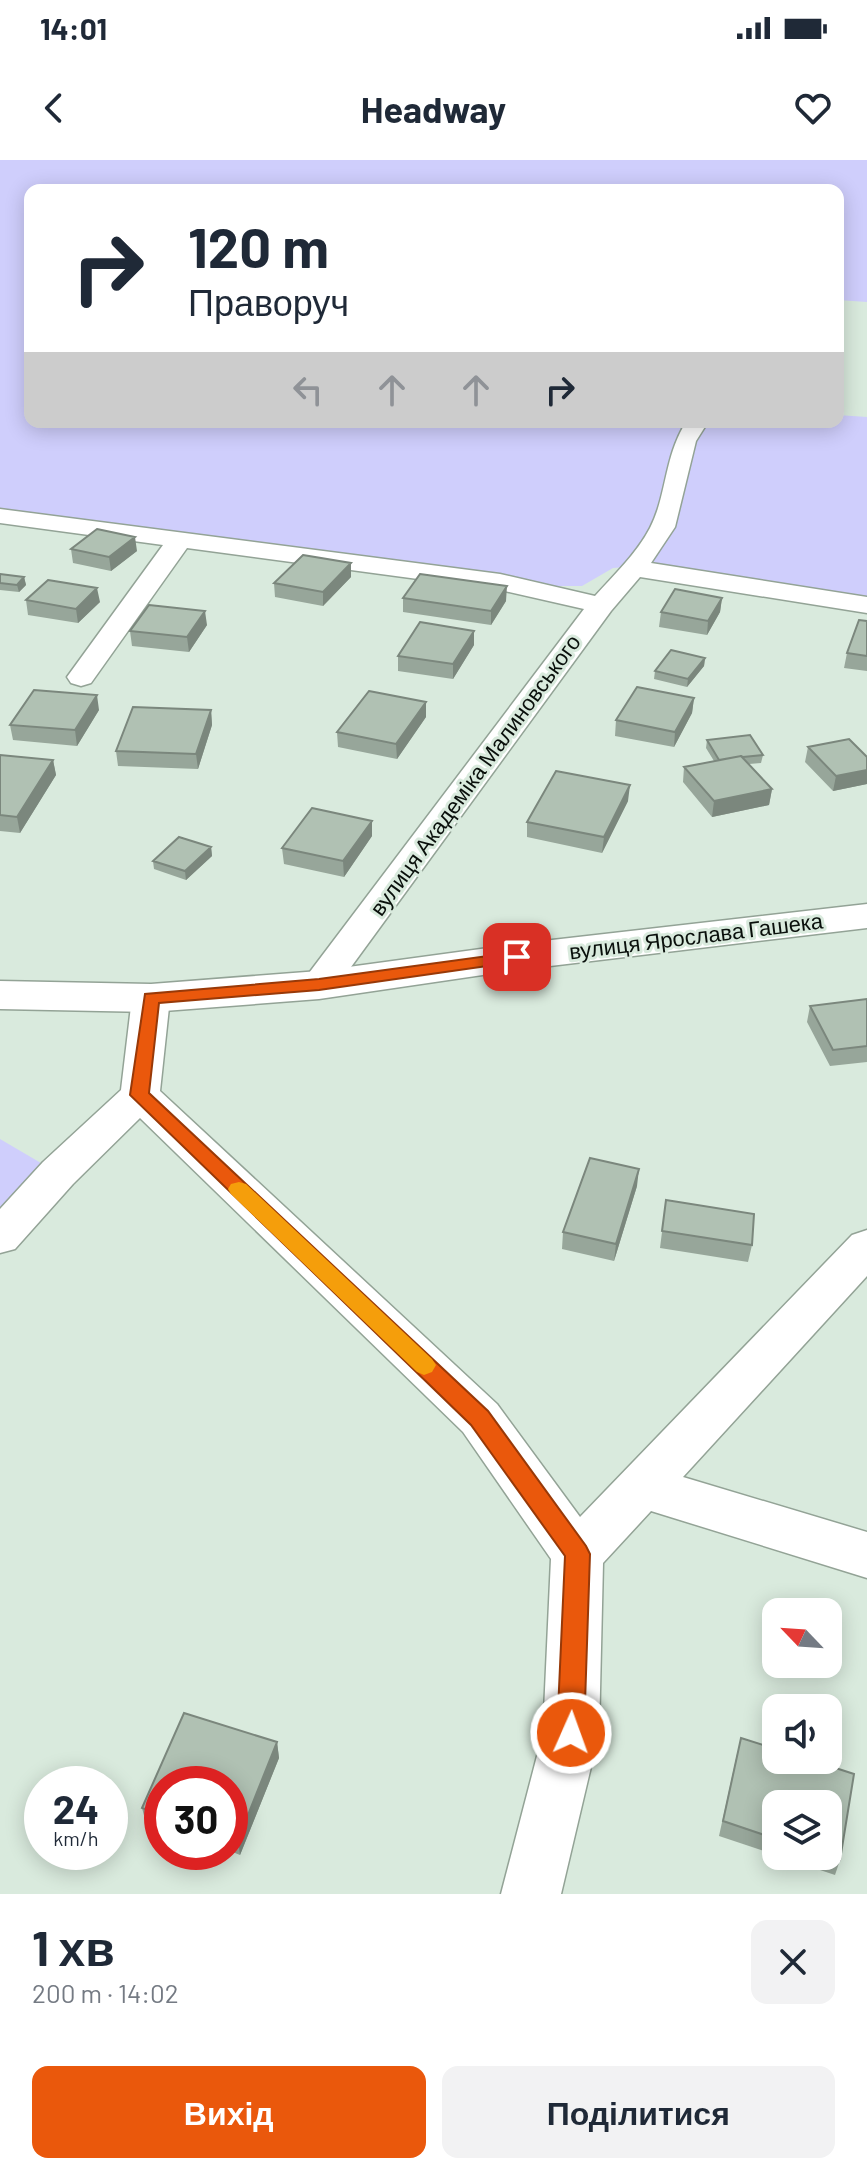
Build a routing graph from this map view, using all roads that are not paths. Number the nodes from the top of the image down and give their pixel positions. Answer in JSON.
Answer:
{"nodes":[{"id":1,"x":693,"y":428,"type":"edge"},
{"id":2,"x":0,"y":516,"type":"edge"},
{"id":3,"x":179,"y":541,"type":"junction"},
{"id":4,"x":634,"y":568,"type":"junction"},
{"id":5,"x":601,"y":605,"type":"junction"},
{"id":6,"x":867,"y":605,"type":"edge"},
{"id":7,"x":81,"y":677,"type":"dead end"},
{"id":8,"x":867,"y":916,"type":"edge"},
{"id":9,"x":319,"y":985,"type":"junction"},
{"id":10,"x":0,"y":995,"type":"edge"},
{"id":11,"x":151,"y":998,"type":"junction"},
{"id":12,"x":140,"y":1095,"type":"junction"},
{"id":13,"x":0,"y":1237,"type":"edge"},
{"id":14,"x":867,"y":1247,"type":"edge"},
{"id":15,"x":643,"y":1487,"type":"junction"},
{"id":16,"x":577,"y":1554,"type":"junction"},
{"id":17,"x":867,"y":1555,"type":"edge"},
{"id":18,"x":531,"y":1894,"type":"edge"}],
"edges":[{"from":1,"to":4,"type":"street","name":"вулиця Академіка Малиновського"},
{"from":2,"to":3,"type":"street"},
{"from":3,"to":5,"type":"street"},
{"from":3,"to":7,"type":"street"},
{"from":4,"to":5,"type":"street","name":"вулиця Академіка Малиновського"},
{"from":4,"to":6,"type":"street"},
{"from":5,"to":9,"type":"street","name":"вулиця Академіка Малиновського"},
{"from":8,"to":9,"type":"main road","name":"вулиця Ярослава Гашека"},
{"from":9,"to":11,"type":"main road","name":"вулиця Ярослава Гашека"},
{"from":10,"to":11,"type":"main road","name":"вулиця Ярослава Гашека"},
{"from":11,"to":12,"type":"street"},
{"from":12,"to":13,"type":"street"},
{"from":12,"to":16,"type":"street"},
{"from":14,"to":15,"type":"street"},
{"from":15,"to":16,"type":"street"},
{"from":15,"to":17,"type":"street"},
{"from":16,"to":18,"type":"street"}]}
